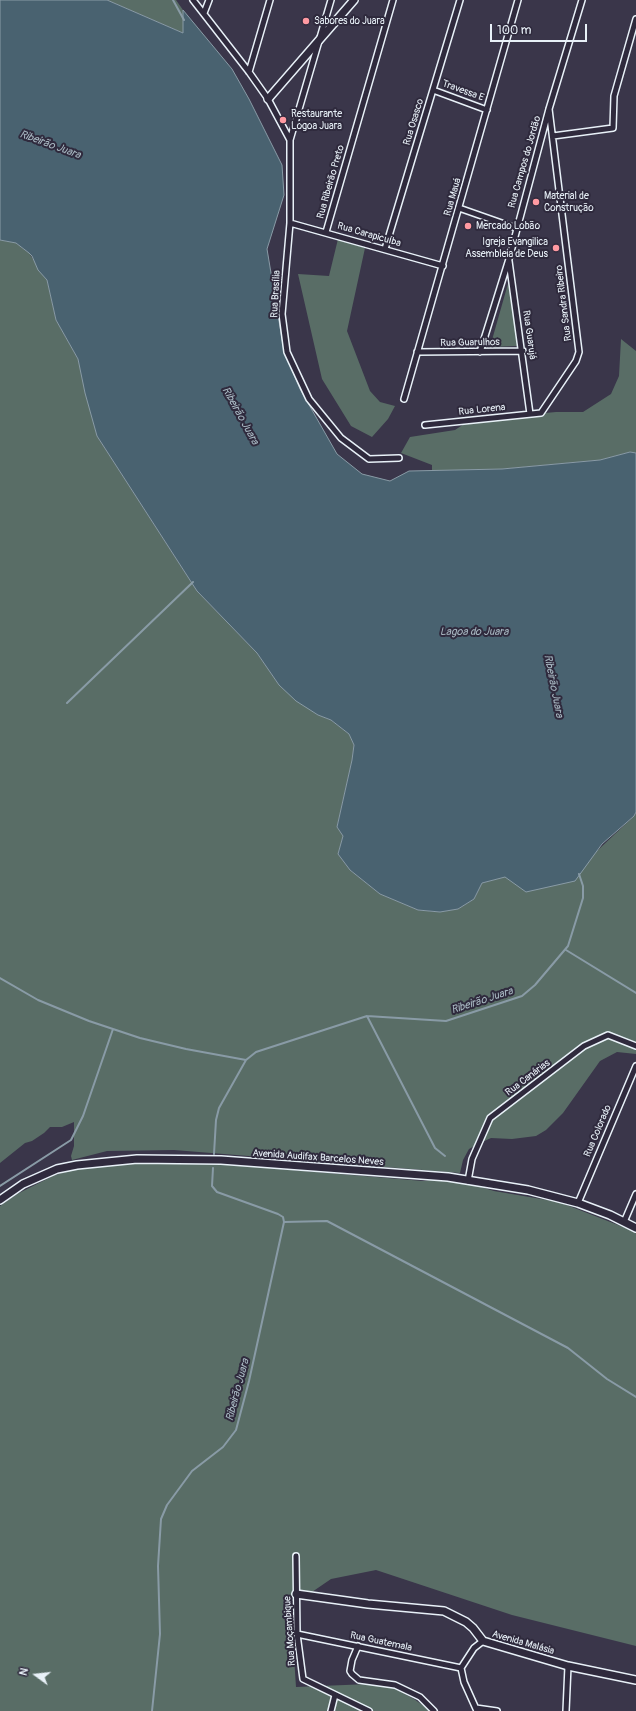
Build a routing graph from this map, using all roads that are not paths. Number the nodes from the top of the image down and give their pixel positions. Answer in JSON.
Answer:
{"nodes":[{"id":1,"x":193,"y":0,"type":"edge"},
{"id":2,"x":209,"y":0,"type":"edge"},
{"id":3,"x":270,"y":0,"type":"edge"},
{"id":4,"x":331,"y":0,"type":"edge"},
{"id":5,"x":354,"y":0,"type":"edge"},
{"id":6,"x":393,"y":0,"type":"edge"},
{"id":7,"x":460,"y":0,"type":"edge"},
{"id":8,"x":518,"y":0,"type":"edge"},
{"id":9,"x":582,"y":0,"type":"edge"},
{"id":10,"x":204,"y":13,"type":"junction"},
{"id":11,"x":636,"y":18,"type":"edge"},
{"id":12,"x":320,"y":41,"type":"junction"},
{"id":13,"x":250,"y":72,"type":"junction"},
{"id":14,"x":433,"y":90,"type":"junction"},
{"id":15,"x":268,"y":99,"type":"junction"},
{"id":16,"x":549,"y":109,"type":"junction"},
{"id":17,"x":487,"y":110,"type":"junction"},
{"id":18,"x":553,"y":136,"type":"junction"},
{"id":19,"x":290,"y":140,"type":"junction"},
{"id":20,"x":459,"y":208,"type":"junction"},
{"id":21,"x":290,"y":223,"type":"junction"},
{"id":22,"x":516,"y":228,"type":"junction"},
{"id":23,"x":326,"y":232,"type":"junction"},
{"id":24,"x":385,"y":249,"type":"junction"},
{"id":25,"x":509,"y":259,"type":"junction"},
{"id":26,"x":443,"y":266,"type":"junction"},
{"id":27,"x":522,"y":351,"type":"junction"},
{"id":28,"x":417,"y":352,"type":"junction"},
{"id":29,"x":480,"y":352,"type":"junction"},
{"id":30,"x":404,"y":399,"type":"dead end"},
{"id":31,"x":541,"y":413,"type":"joint"},
{"id":32,"x":530,"y":414,"type":"junction"},
{"id":33,"x":425,"y":425,"type":"dead end"},
{"id":34,"x":399,"y":458,"type":"dead end"},
{"id":35,"x":636,"y":1046,"type":"edge"},
{"id":36,"x":636,"y":1066,"type":"edge"},
{"id":37,"x":468,"y":1180,"type":"junction"},
{"id":38,"x":636,"y":1194,"type":"edge"},
{"id":39,"x":0,"y":1200,"type":"edge"},
{"id":40,"x":578,"y":1203,"type":"junction"},
{"id":41,"x":624,"y":1222,"type":"junction"},
{"id":42,"x":636,"y":1228,"type":"edge"},
{"id":43,"x":296,"y":1556,"type":"dead end"},
{"id":44,"x":296,"y":1594,"type":"junction"},
{"id":45,"x":297,"y":1634,"type":"junction"},
{"id":46,"x":483,"y":1641,"type":"junction"},
{"id":47,"x":358,"y":1646,"type":"junction"},
{"id":48,"x":568,"y":1666,"type":"junction"},
{"id":49,"x":461,"y":1668,"type":"junction"},
{"id":50,"x":636,"y":1680,"type":"edge"},
{"id":51,"x":335,"y":1695,"type":"junction"},
{"id":52,"x":476,"y":1710,"type":"edge"},
{"id":53,"x":331,"y":1711,"type":"edge"},
{"id":54,"x":369,"y":1711,"type":"edge"},
{"id":55,"x":434,"y":1711,"type":"edge"},
{"id":56,"x":497,"y":1711,"type":"edge"},
{"id":57,"x":566,"y":1711,"type":"edge"}],
"edges":[{"from":1,"to":10,"type":"street","name":"Rua Brasília"},
{"from":2,"to":10,"type":"street"},
{"from":3,"to":13,"type":"street"},
{"from":4,"to":12,"type":"street"},
{"from":5,"to":12,"type":"main road"},
{"from":6,"to":23,"type":"street","name":"Rua Ribeirão Preto"},
{"from":7,"to":14,"type":"street","name":"Rua Osasco"},
{"from":8,"to":17,"type":"street","name":"Rua Mauá"},
{"from":9,"to":16,"type":"street","name":"Rua Campos do Jordão"},
{"from":10,"to":13,"type":"street","name":"Rua Brasília"},
{"from":11,"to":18,"type":"street"},
{"from":12,"to":15,"type":"main road"},
{"from":12,"to":19,"type":"street"},
{"from":13,"to":15,"type":"street","name":"Rua Brasília"},
{"from":14,"to":17,"type":"street","name":"Travessa E"},
{"from":14,"to":24,"type":"street","name":"Rua Osasco"},
{"from":15,"to":19,"type":"street","name":"Rua Brasília"},
{"from":16,"to":18,"type":"street","name":"Rua Sandra Ribeiro"},
{"from":16,"to":22,"type":"street","name":"Rua Campos do Jordão"},
{"from":17,"to":20,"type":"street","name":"Rua Mauá"},
{"from":18,"to":31,"type":"street","name":"Rua Sandra Ribeiro"},
{"from":19,"to":21,"type":"street","name":"Rua Brasília"},
{"from":20,"to":22,"type":"street"},
{"from":20,"to":26,"type":"street","name":"Rua Mauá"},
{"from":21,"to":23,"type":"street","name":"Rua Carapicuíba"},
{"from":21,"to":34,"type":"street","name":"Rua Brasília"},
{"from":22,"to":25,"type":"street","name":"Rua Campos do Jordão"},
{"from":23,"to":24,"type":"street","name":"Rua Carapicuíba"},
{"from":24,"to":26,"type":"street","name":"Rua Carapicuíba"},
{"from":25,"to":27,"type":"street","name":"Rua Guarujá"},
{"from":25,"to":29,"type":"street","name":"Rua Campos do Jordão"},
{"from":26,"to":28,"type":"street","name":"Rua Mauá"},
{"from":27,"to":29,"type":"street","name":"Rua Guarulhos"},
{"from":27,"to":32,"type":"street","name":"Rua Guarujá"},
{"from":28,"to":29,"type":"street","name":"Rua Guarulhos"},
{"from":28,"to":30,"type":"street","name":"Rua Mauá"},
{"from":31,"to":32,"type":"street","name":"Rua Lorena"},
{"from":32,"to":33,"type":"street","name":"Rua Lorena"},
{"from":35,"to":37,"type":"street","name":"Rua Canárias"},
{"from":36,"to":40,"type":"street","name":"Rua Colorado"},
{"from":37,"to":39,"type":"main road","name":"Avenida Audifax Barcelos Neves"},
{"from":37,"to":40,"type":"main road","name":"Avenida Audifax Barcelos Neves"},
{"from":38,"to":41,"type":"street"},
{"from":40,"to":41,"type":"main road","name":"Avenida Audifax Barcelos Neves"},
{"from":41,"to":42,"type":"main road","name":"Avenida Audifax Barcelos Neves"},
{"from":43,"to":44,"type":"street","name":"Rua Moçambique"},
{"from":44,"to":45,"type":"street","name":"Rua Moçambique"},
{"from":44,"to":46,"type":"main road","name":"Avenida Malásia"},
{"from":45,"to":47,"type":"street","name":"Rua Guatemala"},
{"from":45,"to":51,"type":"street","name":"Rua Moçambique"},
{"from":46,"to":48,"type":"main road","name":"Avenida Malásia"},
{"from":46,"to":49,"type":"street"},
{"from":47,"to":49,"type":"street","name":"Rua Guatemala"},
{"from":47,"to":55,"type":"street"},
{"from":48,"to":50,"type":"main road","name":"Avenida Malásia"},
{"from":48,"to":57,"type":"street"},
{"from":49,"to":52,"type":"street"},
{"from":51,"to":53,"type":"street"},
{"from":51,"to":54,"type":"street","name":"Rua Moçambique"},
{"from":52,"to":56,"type":"street"}]}
